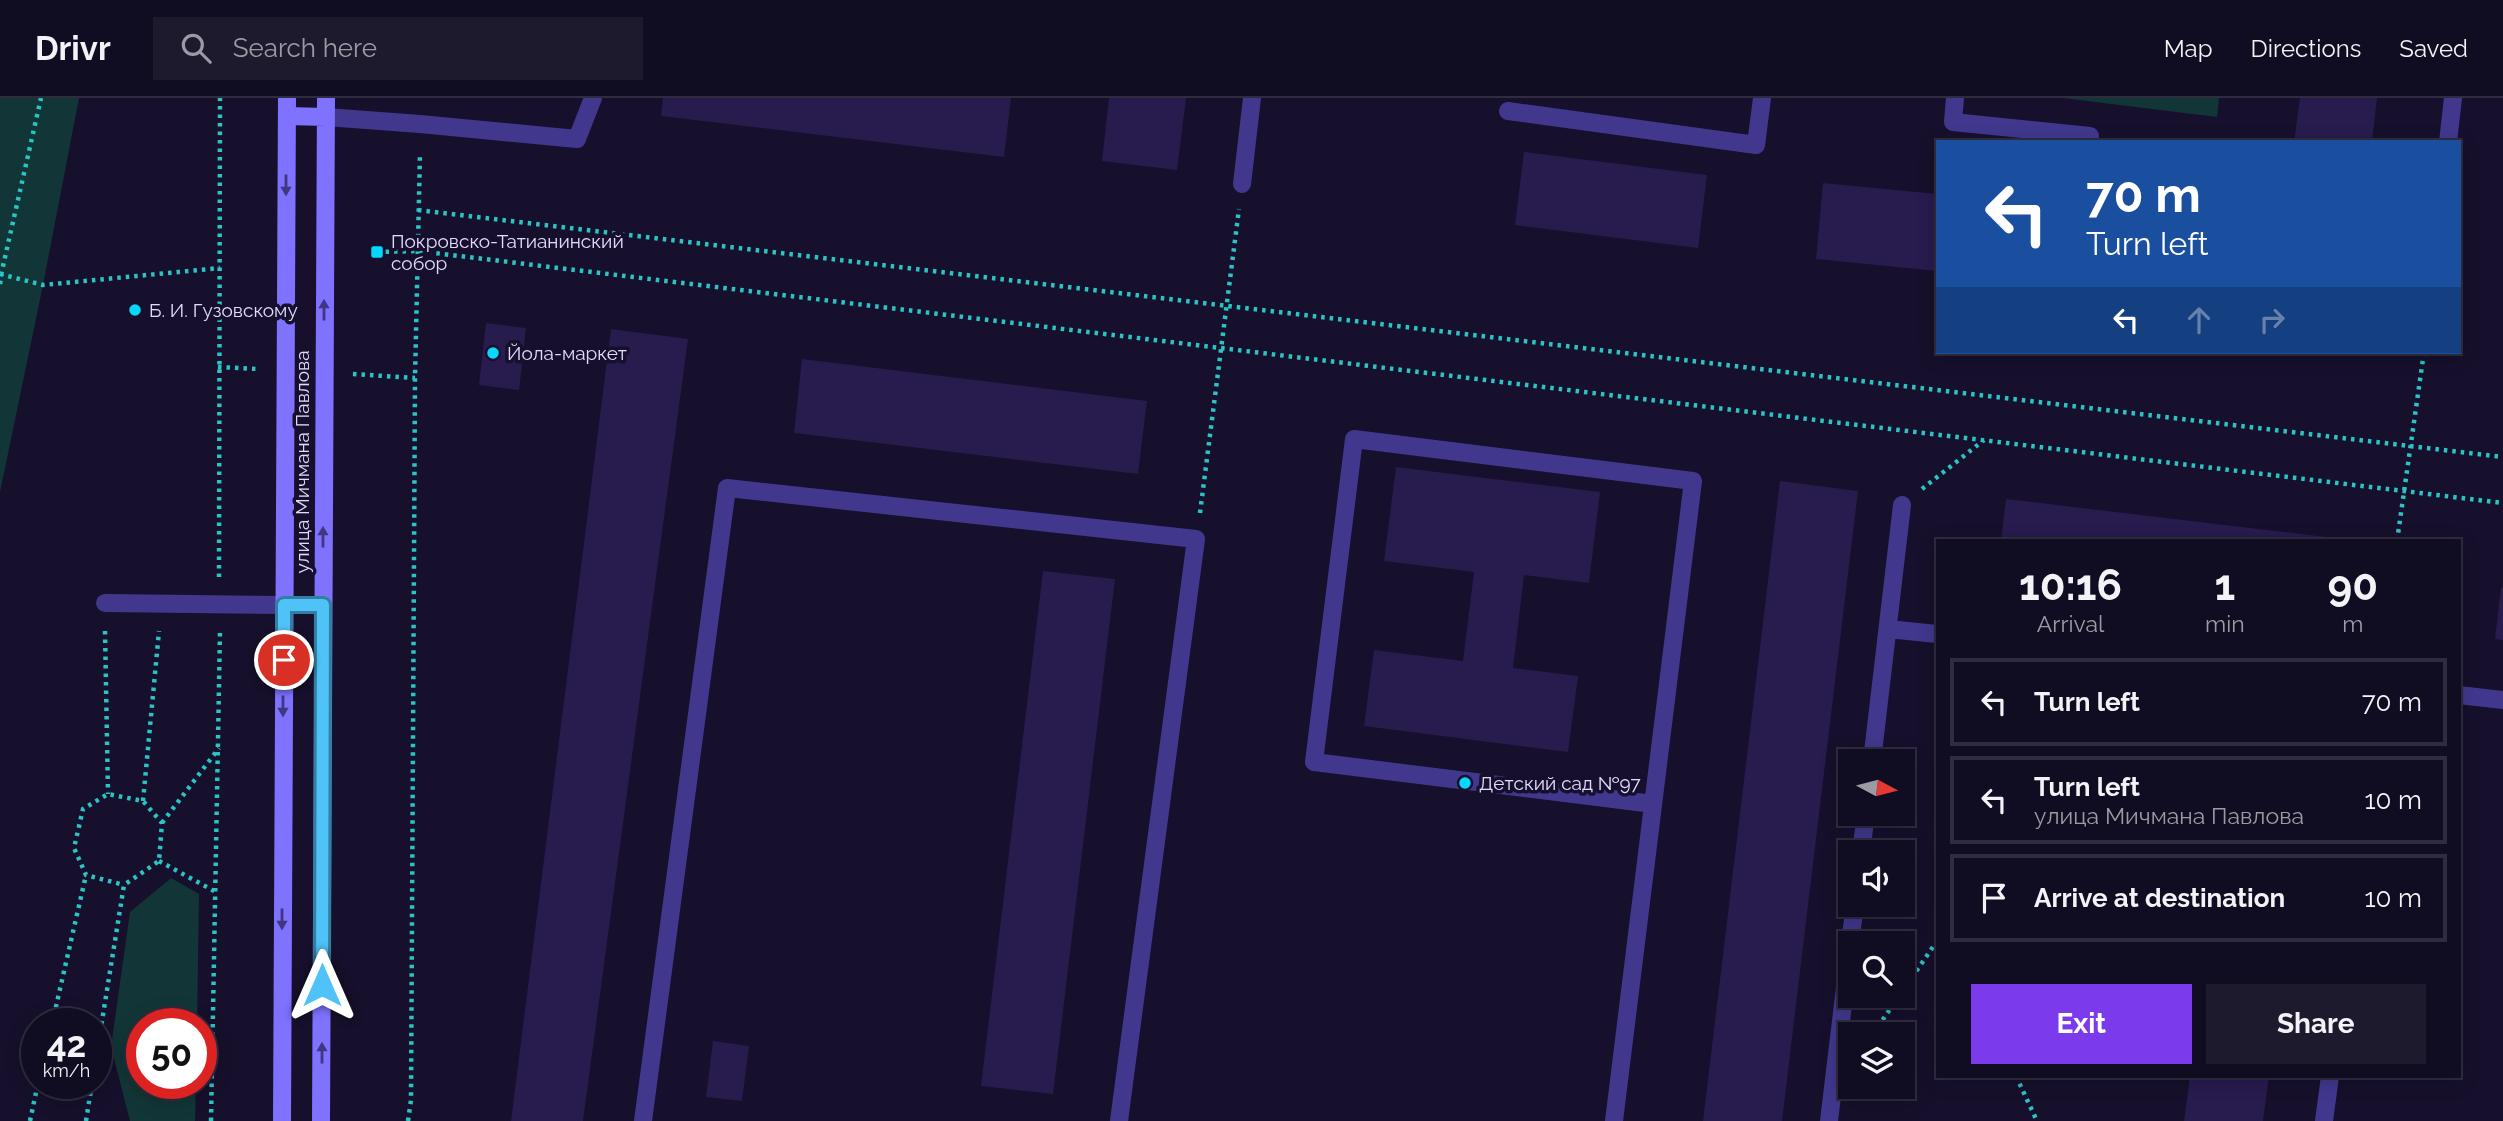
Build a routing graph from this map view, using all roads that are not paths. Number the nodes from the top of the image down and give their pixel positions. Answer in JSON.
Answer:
{"nodes":[{"id":1,"x":326,"y":98,"type":"edge"},
{"id":2,"x":593,"y":98,"type":"edge"},
{"id":3,"x":1252,"y":98,"type":"edge"},
{"id":4,"x":1762,"y":98,"type":"edge"},
{"id":5,"x":1955,"y":98,"type":"edge"},
{"id":6,"x":2453,"y":98,"type":"edge"},
{"id":7,"x":287,"y":107,"type":"edge"},
{"id":8,"x":1508,"y":111,"type":"dead end"},
{"id":9,"x":326,"y":117,"type":"junction"},
{"id":10,"x":2090,"y":136,"type":"dead end"},
{"id":11,"x":2448,"y":140,"type":"edge"},
{"id":12,"x":1242,"y":184,"type":"road end"},
{"id":13,"x":1902,"y":505,"type":"road end"},
{"id":14,"x":105,"y":603,"type":"road end"},
{"id":15,"x":284,"y":605,"type":"junction"},
{"id":16,"x":323,"y":605,"type":"junction"},
{"id":17,"x":1888,"y":629,"type":"junction"},
{"id":18,"x":1936,"y":634,"type":"edge"},
{"id":19,"x":2461,"y":695,"type":"edge"},
{"id":20,"x":2503,"y":700,"type":"edge"},
{"id":21,"x":1873,"y":749,"type":"edge"},
{"id":22,"x":1653,"y":804,"type":"junction"},
{"id":23,"x":1842,"y":1008,"type":"edge"},
{"id":24,"x":2330,"y":1078,"type":"edge"},
{"id":25,"x":282,"y":1121,"type":"edge"},
{"id":26,"x":321,"y":1121,"type":"edge"},
{"id":27,"x":643,"y":1121,"type":"edge"},
{"id":28,"x":1119,"y":1121,"type":"edge"},
{"id":29,"x":1614,"y":1121,"type":"edge"},
{"id":30,"x":1829,"y":1121,"type":"edge"},
{"id":31,"x":2324,"y":1121,"type":"edge"}],
"edges":[{"from":1,"to":9,"type":"main road","name":"улица Мичмана Павлова"},
{"from":2,"to":9,"type":"lane"},
{"from":3,"to":12,"type":"lane"},
{"from":4,"to":8,"type":"lane"},
{"from":5,"to":10,"type":"lane"},
{"from":6,"to":11,"type":"lane"},
{"from":7,"to":9,"type":"main road"},
{"from":7,"to":15,"type":"main road","name":"улица Мичмана Павлова","one_way":true},
{"from":16,"to":9,"type":"main road","name":"улица Мичмана Павлова","one_way":true},
{"from":13,"to":17,"type":"lane"},
{"from":14,"to":15,"type":"lane"},
{"from":15,"to":16,"type":"main road"},
{"from":15,"to":25,"type":"main road","name":"улица Мичмана Павлова","one_way":true},
{"from":26,"to":16,"type":"main road","name":"улица Мичмана Павлова","one_way":true},
{"from":17,"to":18,"type":"lane"},
{"from":17,"to":21,"type":"lane"},
{"from":19,"to":20,"type":"lane"},
{"from":22,"to":22,"type":"lane"},
{"from":22,"to":29,"type":"lane"},
{"from":23,"to":30,"type":"lane"},
{"from":24,"to":31,"type":"lane"},
{"from":27,"to":28,"type":"lane"}]}
